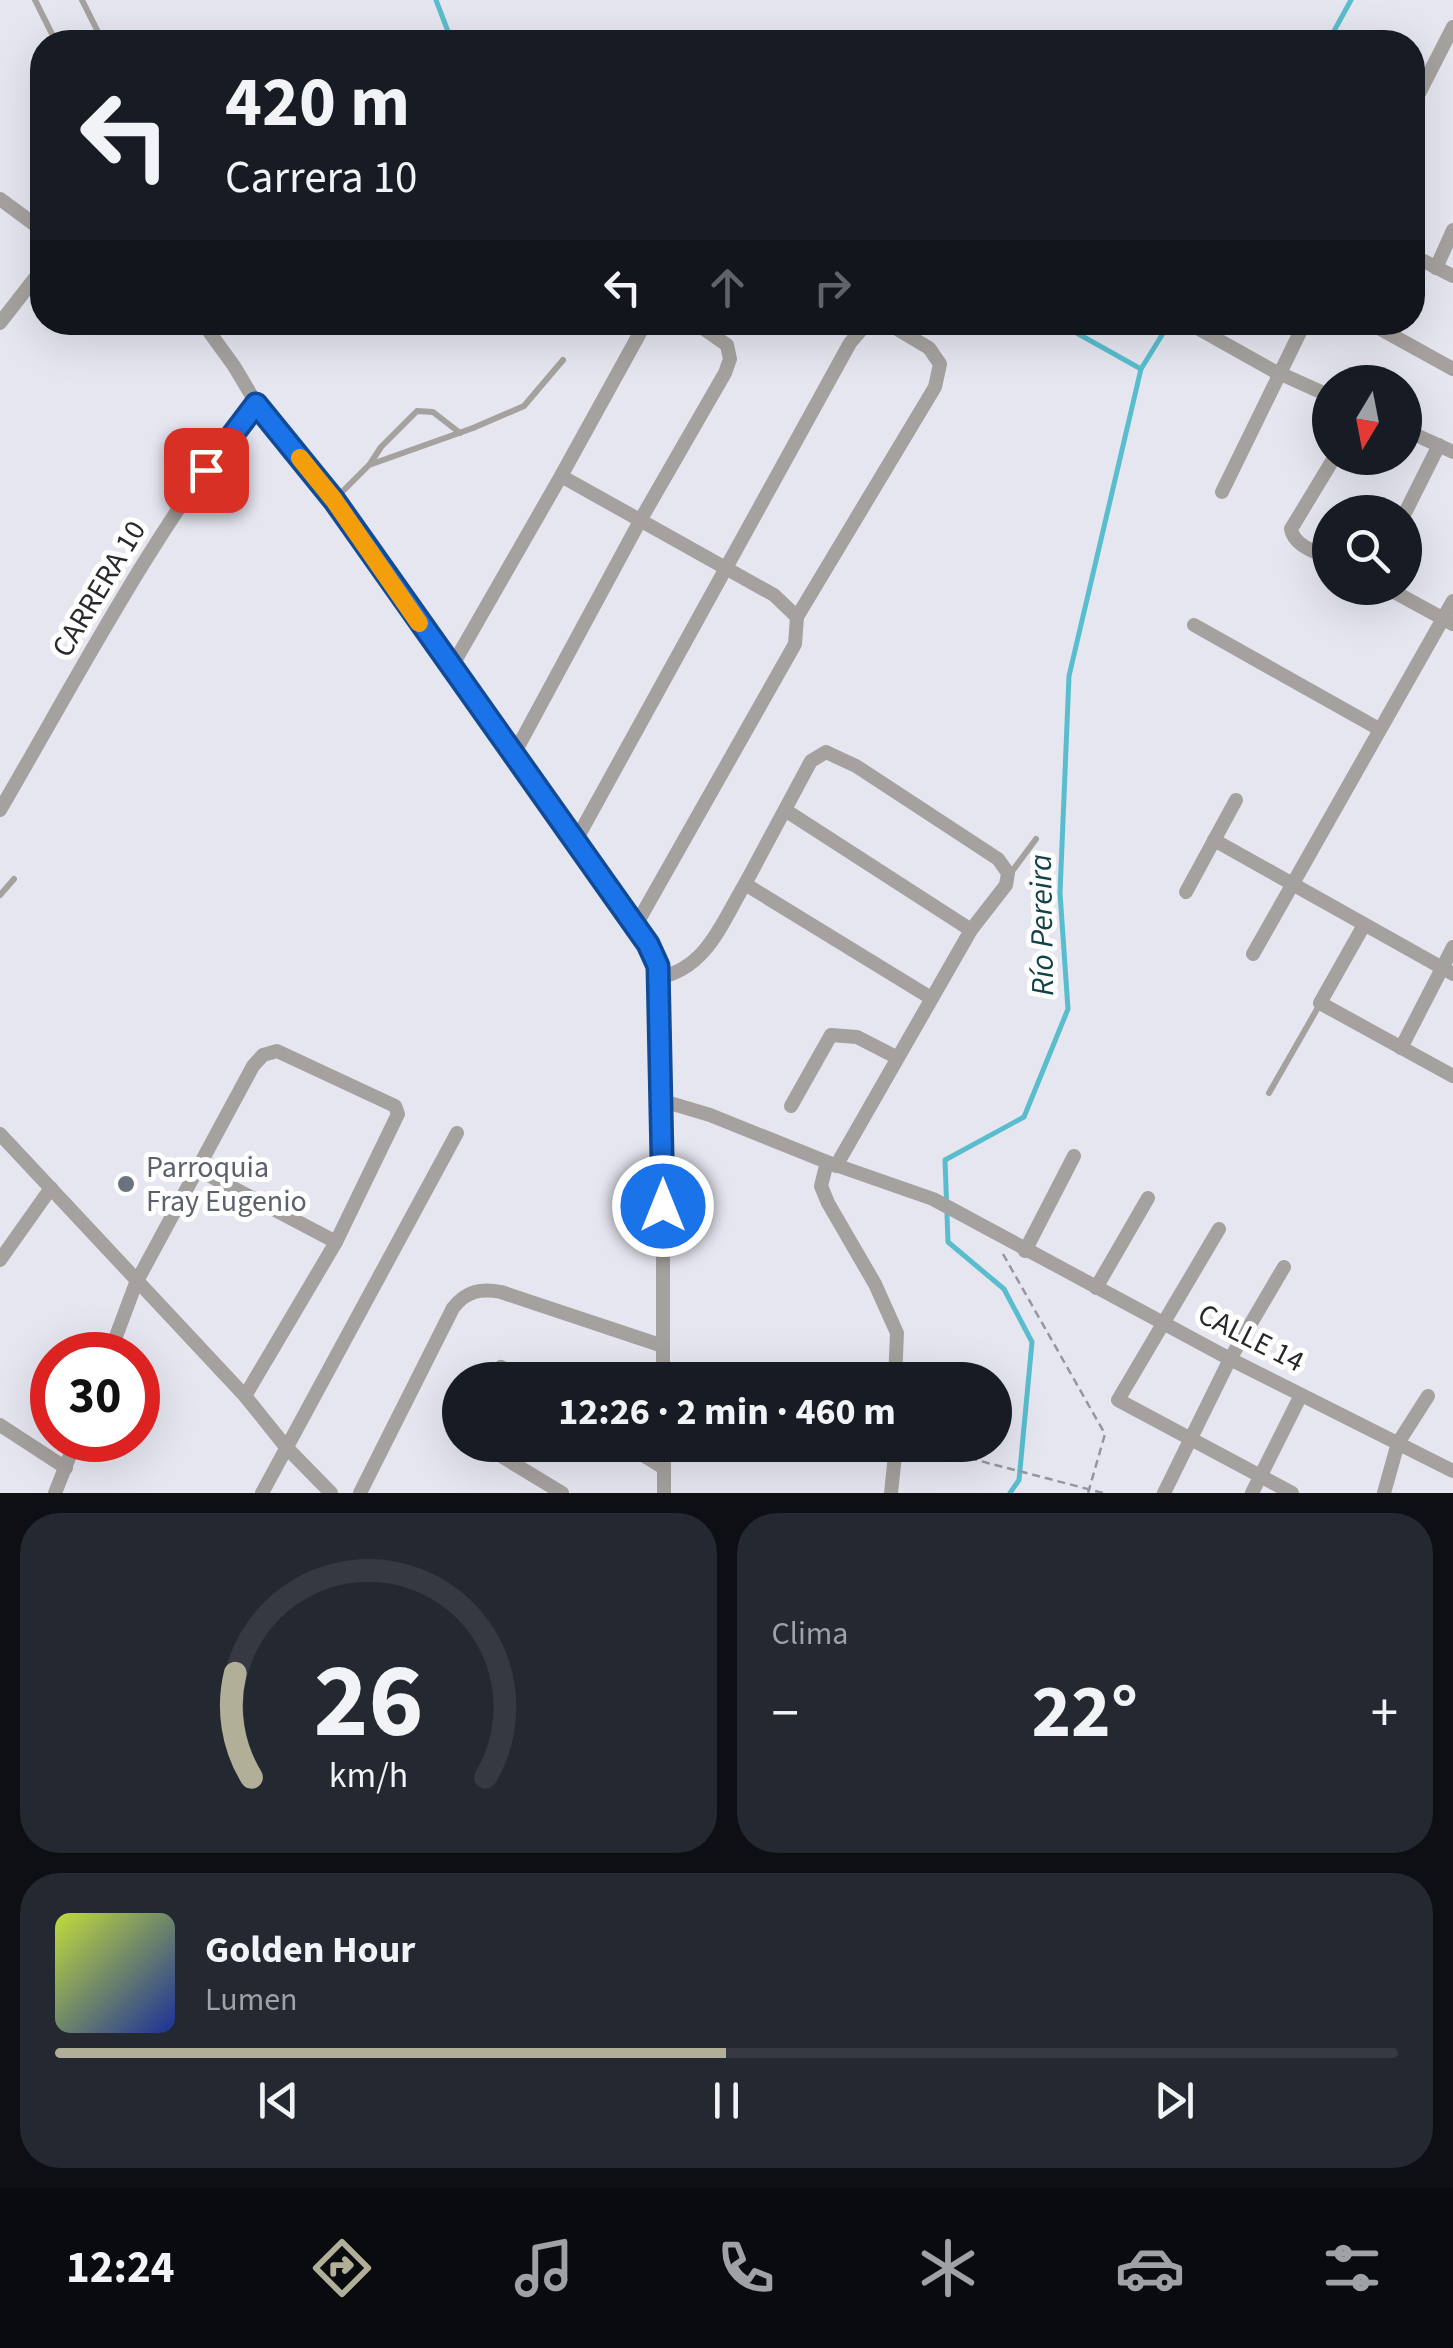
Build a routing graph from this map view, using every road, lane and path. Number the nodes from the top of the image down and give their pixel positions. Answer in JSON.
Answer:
{"nodes":[{"id":1,"x":35,"y":0,"type":"edge"},
{"id":2,"x":82,"y":0,"type":"edge"},
{"id":3,"x":1453,"y":27,"type":"edge"},
{"id":4,"x":50,"y":30,"type":"edge"},
{"id":5,"x":97,"y":30,"type":"edge"},
{"id":6,"x":1425,"y":82,"type":"edge"},
{"id":7,"x":0,"y":199,"type":"edge"},
{"id":8,"x":30,"y":221,"type":"edge"},
{"id":9,"x":1453,"y":230,"type":"edge"},
{"id":10,"x":1425,"y":262,"type":"edge"},
{"id":11,"x":1436,"y":268,"type":"junction"},
{"id":12,"x":1453,"y":276,"type":"edge"},
{"id":13,"x":30,"y":285,"type":"edge"},
{"id":14,"x":0,"y":324,"type":"edge"},
{"id":15,"x":211,"y":335,"type":"edge"},
{"id":16,"x":639,"y":335,"type":"edge"},
{"id":17,"x":713,"y":335,"type":"edge"},
{"id":18,"x":856,"y":335,"type":"edge"},
{"id":19,"x":907,"y":335,"type":"edge"},
{"id":20,"x":1210,"y":335,"type":"edge"},
{"id":21,"x":1299,"y":335,"type":"edge"},
{"id":22,"x":1392,"y":335,"type":"edge"},
{"id":23,"x":563,"y":360,"type":"dead end"},
{"id":24,"x":1453,"y":369,"type":"edge"},
{"id":25,"x":1280,"y":373,"type":"junction"},
{"id":26,"x":1312,"y":388,"type":"edge"},
{"id":27,"x":256,"y":404,"type":"junction"},
{"id":28,"x":460,"y":433,"type":"junction"},
{"id":29,"x":1422,"y":438,"type":"edge"},
{"id":30,"x":1446,"y":449,"type":"edge"},
{"id":31,"x":369,"y":465,"type":"junction"},
{"id":32,"x":561,"y":476,"type":"junction"},
{"id":33,"x":1222,"y":492,"type":"dead end"},
{"id":34,"x":1312,"y":495,"type":"edge"},
{"id":35,"x":1417,"y":495,"type":"edge"},
{"id":36,"x":334,"y":500,"type":"junction"},
{"id":37,"x":640,"y":520,"type":"junction"},
{"id":38,"x":1312,"y":550,"type":"edge"},
{"id":39,"x":725,"y":570,"type":"junction"},
{"id":40,"x":1453,"y":601,"type":"edge"},
{"id":41,"x":1418,"y":605,"type":"edge"},
{"id":42,"x":797,"y":617,"type":"junction"},
{"id":43,"x":1448,"y":621,"type":"edge"},
{"id":44,"x":1194,"y":625,"type":"dead end"},
{"id":45,"x":450,"y":668,"type":"junction"},
{"id":46,"x":1380,"y":730,"type":"junction"},
{"id":47,"x":513,"y":756,"type":"junction"},
{"id":48,"x":1236,"y":800,"type":"dead end"},
{"id":49,"x":0,"y":810,"type":"edge"},
{"id":50,"x":785,"y":810,"type":"junction"},
{"id":51,"x":1036,"y":839,"type":"dead end"},
{"id":52,"x":1214,"y":840,"type":"junction"},
{"id":53,"x":575,"y":842,"type":"junction"},
{"id":54,"x":1008,"y":876,"type":"junction"},
{"id":55,"x":14,"y":879,"type":"dead end"},
{"id":56,"x":745,"y":884,"type":"junction"},
{"id":57,"x":1291,"y":885,"type":"junction"},
{"id":58,"x":1186,"y":892,"type":"dead end"},
{"id":59,"x":0,"y":895,"type":"edge"},
{"id":60,"x":636,"y":925,"type":"junction"},
{"id":61,"x":1364,"y":926,"type":"junction"},
{"id":62,"x":970,"y":930,"type":"junction"},
{"id":63,"x":1453,"y":947,"type":"edge"},
{"id":64,"x":1253,"y":954,"type":"dead end"},
{"id":65,"x":1447,"y":971,"type":"edge"},
{"id":66,"x":658,"y":978,"type":"junction"},
{"id":67,"x":931,"y":998,"type":"junction"},
{"id":68,"x":1320,"y":1003,"type":"junction"},
{"id":69,"x":1401,"y":1048,"type":"junction"},
{"id":70,"x":896,"y":1057,"type":"junction"},
{"id":71,"x":1453,"y":1076,"type":"edge"},
{"id":72,"x":1269,"y":1093,"type":"dead end"},
{"id":73,"x":663,"y":1101,"type":"junction"},
{"id":74,"x":791,"y":1106,"type":"dead end"},
{"id":75,"x":457,"y":1133,"type":"dead end"},
{"id":76,"x":0,"y":1134,"type":"edge"},
{"id":77,"x":1074,"y":1156,"type":"dead end"},
{"id":78,"x":831,"y":1164,"type":"junction"},
{"id":79,"x":197,"y":1169,"type":"junction"},
{"id":80,"x":51,"y":1188,"type":"junction"},
{"id":81,"x":1148,"y":1198,"type":"dead end"},
{"id":82,"x":1219,"y":1229,"type":"dead end"},
{"id":83,"x":991,"y":1230,"type":"junction"},
{"id":84,"x":336,"y":1242,"type":"junction"},
{"id":85,"x":1025,"y":1251,"type":"junction"},
{"id":86,"x":0,"y":1260,"type":"edge"},
{"id":87,"x":1284,"y":1267,"type":"dead end"},
{"id":88,"x":136,"y":1282,"type":"junction"},
{"id":89,"x":1096,"y":1288,"type":"junction"},
{"id":90,"x":1162,"y":1323,"type":"junction"},
{"id":91,"x":118,"y":1332,"type":"edge"},
{"id":92,"x":663,"y":1346,"type":"junction"},
{"id":93,"x":1230,"y":1359,"type":"junction"},
{"id":94,"x":663,"y":1362,"type":"edge"},
{"id":95,"x":896,"y":1362,"type":"edge"},
{"id":96,"x":1301,"y":1395,"type":"junction"},
{"id":97,"x":245,"y":1396,"type":"junction"},
{"id":98,"x":1428,"y":1396,"type":"dead end"},
{"id":99,"x":0,"y":1425,"type":"edge"},
{"id":100,"x":1190,"y":1440,"type":"junction"},
{"id":101,"x":1398,"y":1444,"type":"junction"},
{"id":102,"x":286,"y":1447,"type":"junction"},
{"id":103,"x":68,"y":1462,"type":"edge"},
{"id":104,"x":511,"y":1462,"type":"edge"},
{"id":105,"x":655,"y":1462,"type":"edge"},
{"id":106,"x":664,"y":1462,"type":"edge"},
{"id":107,"x":894,"y":1462,"type":"edge"},
{"id":108,"x":985,"y":1462,"type":"edge"},
{"id":109,"x":66,"y":1468,"type":"junction"},
{"id":110,"x":664,"y":1468,"type":"junction"},
{"id":111,"x":1453,"y":1471,"type":"edge"},
{"id":112,"x":1260,"y":1477,"type":"junction"},
{"id":113,"x":57,"y":1489,"type":"edge"},
{"id":114,"x":1089,"y":1491,"type":"edge"},
{"id":115,"x":74,"y":1493,"type":"edge"},
{"id":116,"x":262,"y":1493,"type":"edge"},
{"id":117,"x":331,"y":1493,"type":"edge"},
{"id":118,"x":360,"y":1493,"type":"edge"},
{"id":119,"x":562,"y":1493,"type":"edge"},
{"id":120,"x":664,"y":1493,"type":"edge"},
{"id":121,"x":891,"y":1493,"type":"edge"},
{"id":122,"x":1104,"y":1493,"type":"edge"},
{"id":123,"x":1164,"y":1493,"type":"edge"},
{"id":124,"x":1252,"y":1493,"type":"edge"},
{"id":125,"x":1292,"y":1493,"type":"edge"},
{"id":126,"x":1384,"y":1493,"type":"edge"}],
"edges":[{"from":1,"to":4,"type":"lane"},
{"from":2,"to":5,"type":"lane"},
{"from":3,"to":6,"type":"street"},
{"from":7,"to":8,"type":"street"},
{"from":9,"to":11,"type":"street"},
{"from":10,"to":11,"type":"street"},
{"from":11,"to":12,"type":"street"},
{"from":13,"to":14,"type":"street"},
{"from":15,"to":27,"type":"street"},
{"from":16,"to":32,"type":"street"},
{"from":17,"to":37,"type":"street"},
{"from":18,"to":39,"type":"street"},
{"from":19,"to":42,"type":"street"},
{"from":20,"to":25,"type":"street"},
{"from":21,"to":25,"type":"street"},
{"from":22,"to":24,"type":"street"},
{"from":23,"to":28,"type":"lane"},
{"from":25,"to":26,"type":"street"},
{"from":25,"to":33,"type":"street"},
{"from":27,"to":36,"type":"street"},
{"from":27,"to":49,"type":"street","name":"CARRERA 10"},
{"from":28,"to":31,"type":"lane"},
{"from":28,"to":31,"type":"lane"},
{"from":29,"to":30,"type":"street"},
{"from":30,"to":35,"type":"street"},
{"from":31,"to":36,"type":"lane"},
{"from":32,"to":37,"type":"street"},
{"from":32,"to":45,"type":"street"},
{"from":34,"to":38,"type":"street"},
{"from":36,"to":45,"type":"street"},
{"from":37,"to":39,"type":"street"},
{"from":37,"to":47,"type":"street"},
{"from":39,"to":42,"type":"street"},
{"from":39,"to":53,"type":"street"},
{"from":40,"to":43,"type":"street"},
{"from":41,"to":43,"type":"street"},
{"from":42,"to":60,"type":"street"},
{"from":43,"to":46,"type":"street"},
{"from":44,"to":46,"type":"street"},
{"from":45,"to":47,"type":"street"},
{"from":46,"to":57,"type":"street"},
{"from":47,"to":53,"type":"street"},
{"from":48,"to":52,"type":"street"},
{"from":50,"to":54,"type":"street"},
{"from":50,"to":56,"type":"street"},
{"from":50,"to":62,"type":"street"},
{"from":51,"to":54,"type":"lane"},
{"from":52,"to":57,"type":"street"},
{"from":52,"to":58,"type":"street"},
{"from":53,"to":60,"type":"street"},
{"from":54,"to":62,"type":"street"},
{"from":55,"to":59,"type":"lane"},
{"from":56,"to":66,"type":"street"},
{"from":56,"to":67,"type":"street"},
{"from":57,"to":61,"type":"street"},
{"from":57,"to":64,"type":"street"},
{"from":60,"to":66,"type":"street"},
{"from":61,"to":65,"type":"street"},
{"from":61,"to":68,"type":"street"},
{"from":62,"to":67,"type":"street"},
{"from":63,"to":65,"type":"street"},
{"from":65,"to":69,"type":"street"},
{"from":66,"to":73,"type":"street"},
{"from":67,"to":70,"type":"street"},
{"from":68,"to":69,"type":"street"},
{"from":68,"to":72,"type":"lane"},
{"from":69,"to":71,"type":"street"},
{"from":70,"to":74,"type":"street"},
{"from":70,"to":78,"type":"street"},
{"from":73,"to":78,"type":"street","name":"CALLE 14"},
{"from":73,"to":92,"type":"street"},
{"from":75,"to":102,"type":"street"},
{"from":76,"to":80,"type":"street"},
{"from":77,"to":85,"type":"street"},
{"from":78,"to":83,"type":"street","name":"CALLE 14"},
{"from":78,"to":95,"type":"street"},
{"from":79,"to":84,"type":"street"},
{"from":79,"to":84,"type":"street"},
{"from":79,"to":88,"type":"street"},
{"from":80,"to":86,"type":"street"},
{"from":80,"to":88,"type":"street"},
{"from":81,"to":89,"type":"street"},
{"from":82,"to":90,"type":"street"},
{"from":83,"to":85,"type":"street","name":"CALLE 14"},
{"from":83,"to":114,"type":"path"},
{"from":84,"to":97,"type":"street"},
{"from":85,"to":89,"type":"street","name":"CALLE 14"},
{"from":87,"to":93,"type":"street"},
{"from":88,"to":91,"type":"street"},
{"from":88,"to":97,"type":"street"},
{"from":89,"to":90,"type":"street","name":"CALLE 14"},
{"from":90,"to":93,"type":"street","name":"CALLE 14"},
{"from":90,"to":100,"type":"street"},
{"from":92,"to":94,"type":"street"},
{"from":92,"to":118,"type":"street"},
{"from":93,"to":96,"type":"street","name":"CALLE 14"},
{"from":93,"to":100,"type":"street"},
{"from":96,"to":101,"type":"street","name":"CALLE 14"},
{"from":96,"to":112,"type":"street"},
{"from":97,"to":102,"type":"street"},
{"from":98,"to":101,"type":"street"},
{"from":99,"to":109,"type":"street"},
{"from":100,"to":112,"type":"street"},
{"from":100,"to":123,"type":"street"},
{"from":101,"to":111,"type":"street","name":"CALLE 14"},
{"from":101,"to":126,"type":"street"},
{"from":102,"to":116,"type":"street"},
{"from":102,"to":117,"type":"street"},
{"from":103,"to":109,"type":"street"},
{"from":104,"to":119,"type":"street"},
{"from":105,"to":110,"type":"street"},
{"from":106,"to":110,"type":"street"},
{"from":107,"to":121,"type":"street"},
{"from":108,"to":114,"type":"path"},
{"from":109,"to":113,"type":"street"},
{"from":110,"to":120,"type":"street"},
{"from":112,"to":124,"type":"street"},
{"from":112,"to":125,"type":"street"},
{"from":113,"to":115,"type":"street"},
{"from":114,"to":122,"type":"path"}]}
